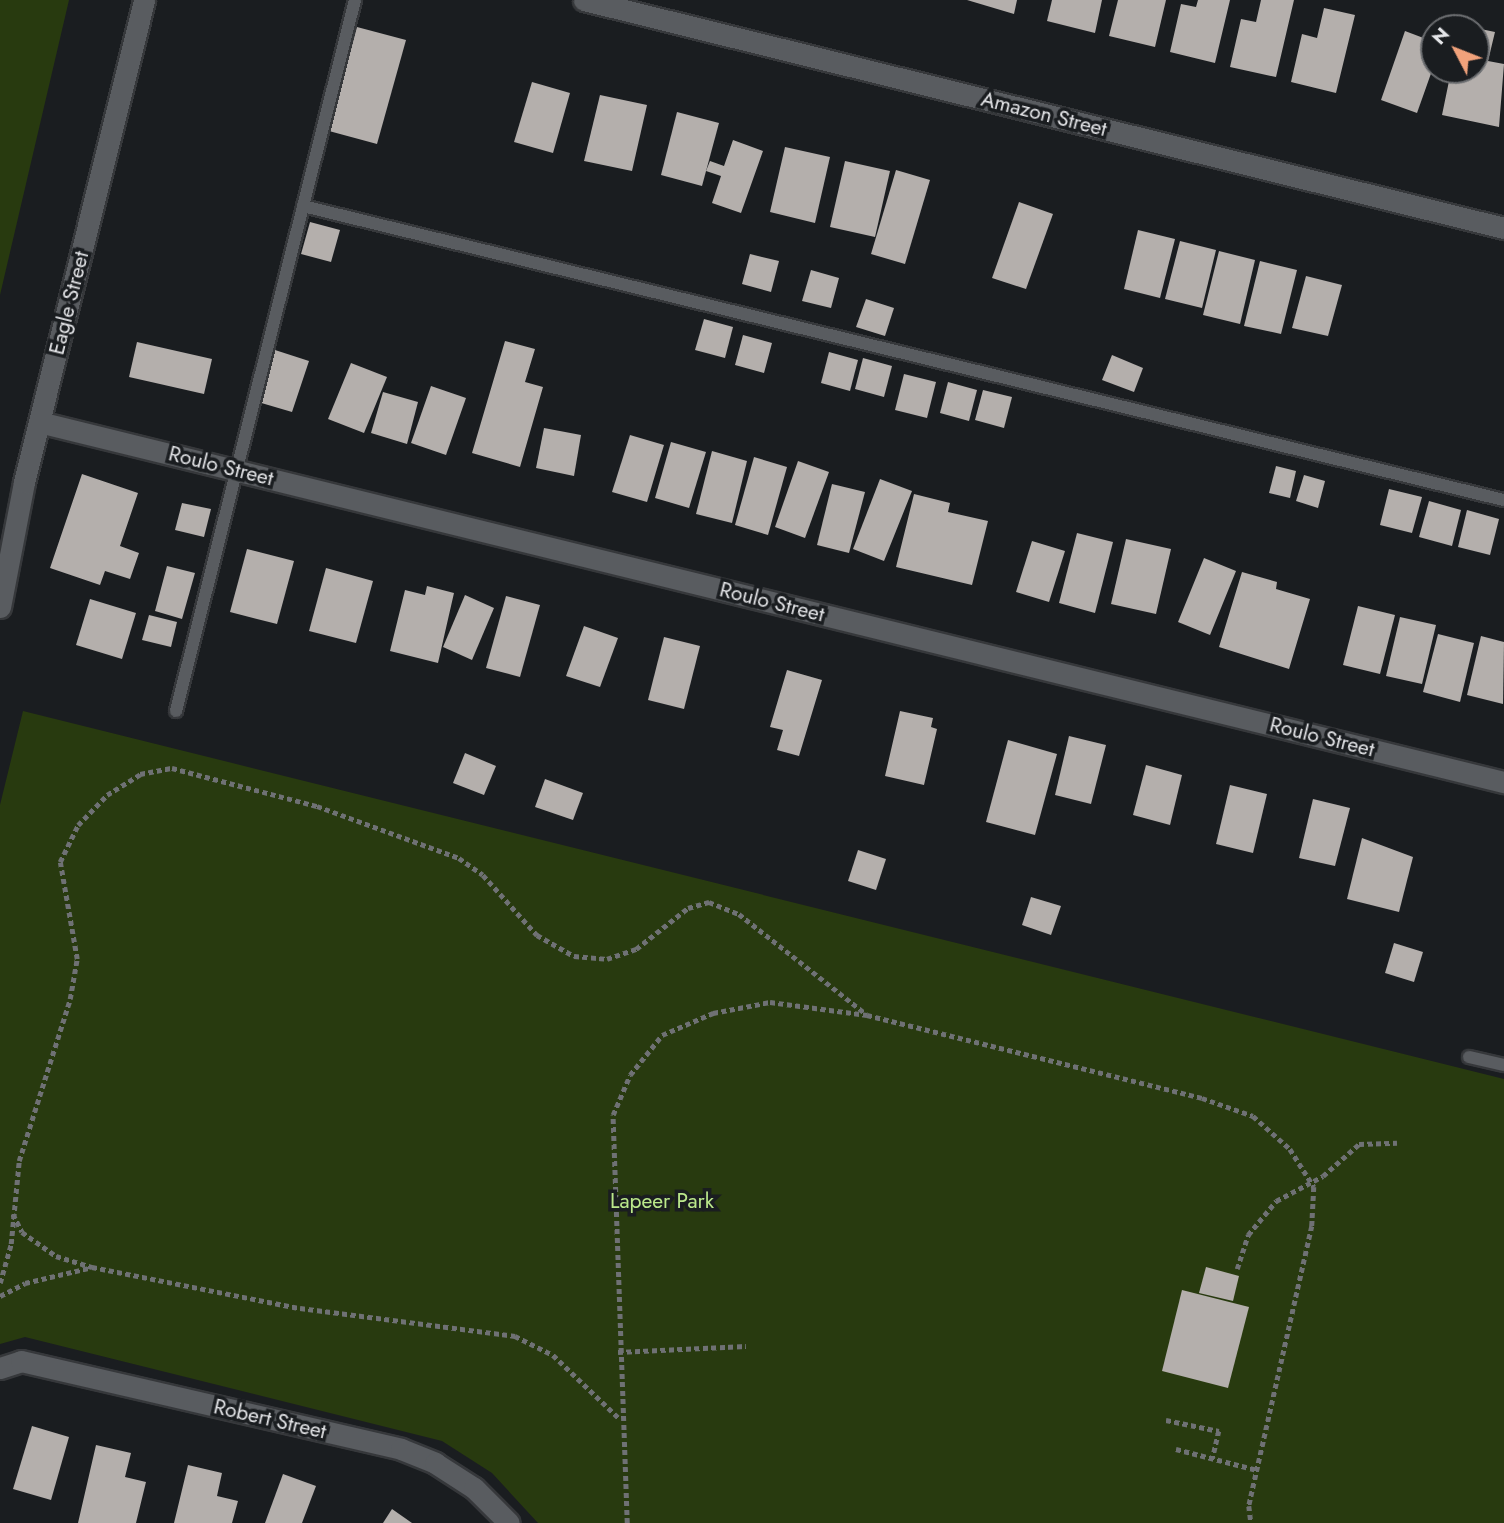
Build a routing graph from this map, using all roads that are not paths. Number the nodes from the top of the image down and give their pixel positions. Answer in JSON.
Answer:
{"nodes":[{"id":1,"x":144,"y":0,"type":"edge"},
{"id":2,"x":355,"y":0,"type":"edge"},
{"id":3,"x":584,"y":0,"type":"edge"},
{"id":4,"x":303,"y":206,"type":"junction"},
{"id":5,"x":1504,"y":228,"type":"edge"},
{"id":6,"x":39,"y":422,"type":"junction"},
{"id":7,"x":236,"y":470,"type":"junction"},
{"id":8,"x":1504,"y":500,"type":"edge"},
{"id":9,"x":0,"y":607,"type":"edge"},
{"id":10,"x":176,"y":711,"type":"dead end"},
{"id":11,"x":1504,"y":782,"type":"edge"},
{"id":12,"x":1469,"y":1057,"type":"dead end"},
{"id":13,"x":1504,"y":1065,"type":"edge"},
{"id":14,"x":0,"y":1368,"type":"edge"},
{"id":15,"x":506,"y":1518,"type":"edge"}],
"edges":[{"from":1,"to":6,"type":"street","name":"Eagle Street"},
{"from":2,"to":4,"type":"lane"},
{"from":3,"to":5,"type":"street","name":"Amazon Street"},
{"from":4,"to":7,"type":"lane"},
{"from":4,"to":8,"type":"lane"},
{"from":6,"to":7,"type":"street","name":"Roulo Street"},
{"from":6,"to":9,"type":"street","name":"Eagle Street"},
{"from":7,"to":10,"type":"lane"},
{"from":7,"to":11,"type":"street","name":"Roulo Street"},
{"from":12,"to":13,"type":"lane"},
{"from":14,"to":15,"type":"street","name":"Robert Street"}]}
